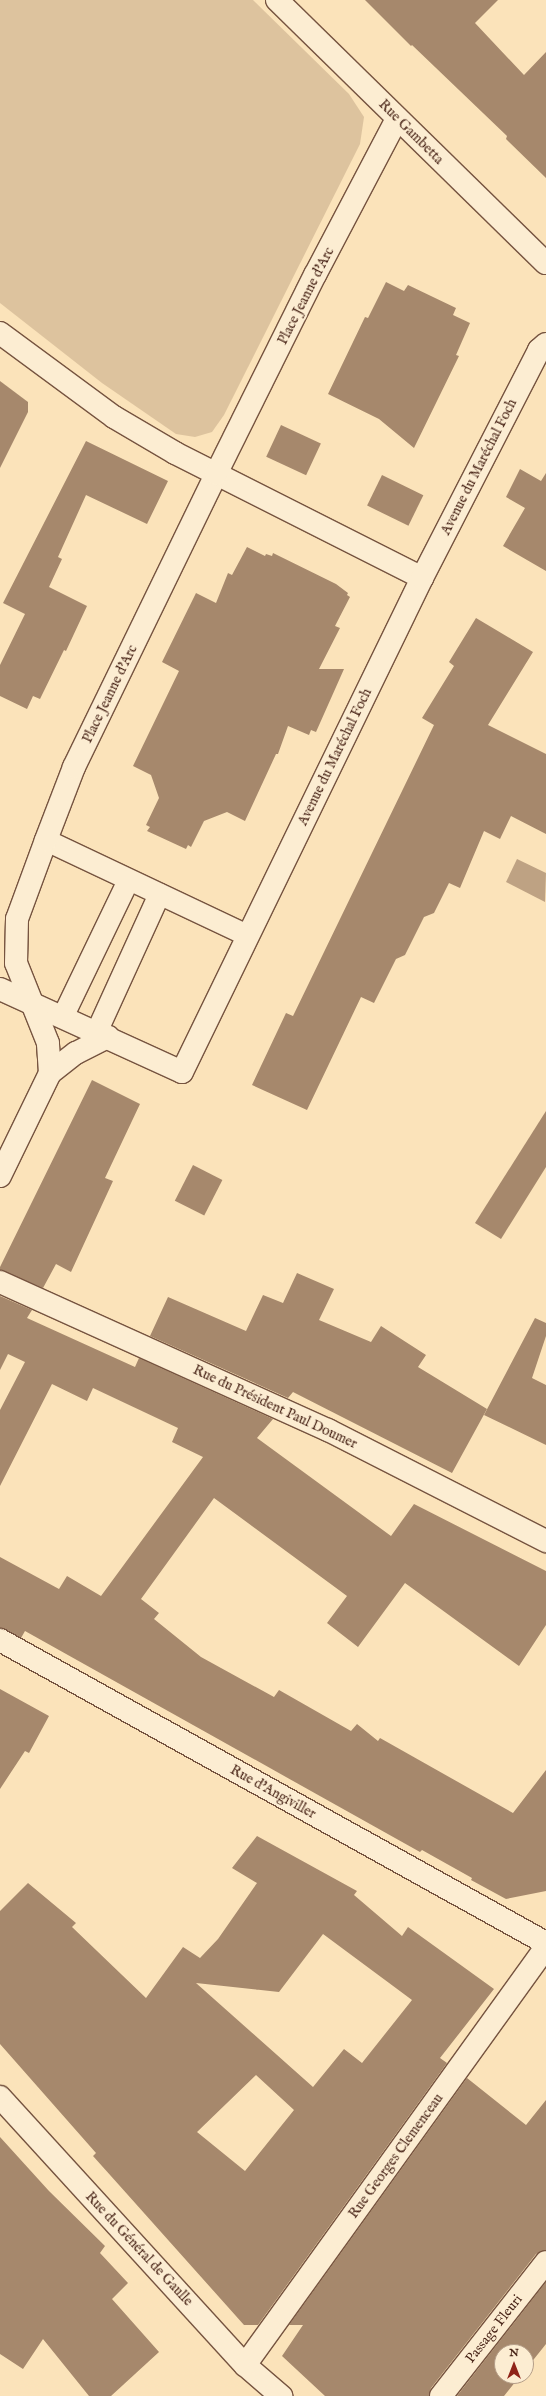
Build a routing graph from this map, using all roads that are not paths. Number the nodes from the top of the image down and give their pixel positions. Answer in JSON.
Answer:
{"nodes":[{"id":1,"x":277,"y":0,"type":"edge"},
{"id":2,"x":397,"y":119,"type":"junction"},
{"id":3,"x":546,"y":263,"type":"edge"},
{"id":4,"x":0,"y":332,"type":"edge"},
{"id":5,"x":546,"y":344,"type":"edge"},
{"id":6,"x":216,"y":474,"type":"junction"},
{"id":7,"x":422,"y":578,"type":"junction"},
{"id":8,"x":46,"y":840,"type":"junction"},
{"id":9,"x":128,"y":880,"type":"junction"},
{"id":10,"x":159,"y":894,"type":"junction"},
{"id":11,"x":9,"y":925,"type":"edge"},
{"id":12,"x":247,"y":935,"type":"junction"},
{"id":13,"x":0,"y":989,"type":"edge"},
{"id":14,"x":32,"y":1003,"type":"junction"},
{"id":15,"x":86,"y":1027,"type":"junction"},
{"id":16,"x":50,"y":1074,"type":"junction"},
{"id":17,"x":0,"y":1176,"type":"edge"},
{"id":18,"x":0,"y":1282,"type":"edge"},
{"id":19,"x":546,"y":1541,"type":"edge"},
{"id":20,"x":0,"y":1640,"type":"edge"},
{"id":21,"x":546,"y":1942,"type":"edge"},
{"id":22,"x":546,"y":1947,"type":"edge"},
{"id":23,"x":0,"y":2097,"type":"edge"},
{"id":24,"x":546,"y":2262,"type":"edge"},
{"id":25,"x":245,"y":2365,"type":"junction"},
{"id":26,"x":282,"y":2396,"type":"edge"},
{"id":27,"x":441,"y":2396,"type":"edge"}],
"edges":[{"from":1,"to":2,"type":"street","name":"Rue Gambetta"},
{"from":2,"to":3,"type":"street","name":"Rue Gambetta"},
{"from":2,"to":6,"type":"street","name":"Place Jeanne d'Arc"},
{"from":4,"to":6,"type":"street"},
{"from":5,"to":7,"type":"street","name":"Avenue du Maréchal Foch"},
{"from":6,"to":7,"type":"street"},
{"from":6,"to":8,"type":"street","name":"Place Jeanne d'Arc"},
{"from":7,"to":12,"type":"street","name":"Avenue du Maréchal Foch"},
{"from":8,"to":9,"type":"lane"},
{"from":8,"to":11,"type":"street","name":"Place Jeanne d'Arc"},
{"from":9,"to":10,"type":"lane"},
{"from":9,"to":15,"type":"lane"},
{"from":10,"to":12,"type":"lane"},
{"from":10,"to":15,"type":"lane"},
{"from":11,"to":14,"type":"street","name":"Place Jeanne d'Arc"},
{"from":12,"to":15,"type":"street","name":"Avenue du Maréchal Foch"},
{"from":13,"to":14,"type":"street"},
{"from":14,"to":15,"type":"street"},
{"from":14,"to":16,"type":"street","name":"Place Jeanne d'Arc"},
{"from":15,"to":16,"type":"street"},
{"from":16,"to":17,"type":"street"},
{"from":18,"to":19,"type":"street","name":"Rue du Président Paul Doumer"},
{"from":20,"to":21,"type":"street","name":"Rue d'Angiviller"},
{"from":22,"to":25,"type":"street","name":"Rue Georges Clemenceau"},
{"from":23,"to":25,"type":"street","name":"Rue du Général de Gaulle"},
{"from":24,"to":27,"type":"street","name":"Passage Fleuri"},
{"from":25,"to":26,"type":"street","name":"Rue du Général de Gaulle"}]}
